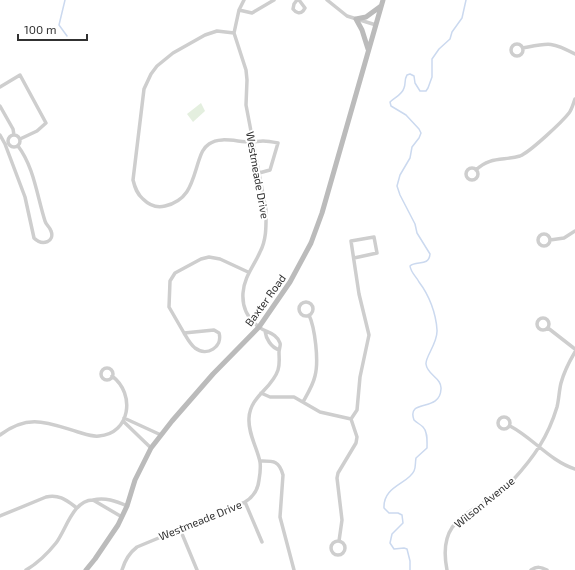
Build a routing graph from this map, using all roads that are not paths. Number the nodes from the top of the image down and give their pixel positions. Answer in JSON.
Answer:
{"nodes":[{"id":1,"x":243,"y":0,"type":"edge"},
{"id":2,"x":274,"y":0,"type":"edge"},
{"id":3,"x":327,"y":0,"type":"edge"},
{"id":4,"x":383,"y":0,"type":"edge"},
{"id":5,"x":381,"y":6,"type":"junction"},
{"id":6,"x":240,"y":9,"type":"junction"},
{"id":7,"x":356,"y":19,"type":"junction"},
{"id":8,"x":376,"y":25,"type":"junction"},
{"id":9,"x":234,"y":33,"type":"junction"},
{"id":10,"x":523,"y":48,"type":"dead end"},
{"id":11,"x":369,"y":49,"type":"junction"},
{"id":12,"x":575,"y":54,"type":"edge"},
{"id":13,"x":0,"y":87,"type":"edge"},
{"id":14,"x":575,"y":99,"type":"edge"},
{"id":15,"x":0,"y":106,"type":"edge"},
{"id":16,"x":0,"y":135,"type":"edge"},
{"id":17,"x":14,"y":135,"type":"junction"},
{"id":18,"x":20,"y":139,"type":"junction"},
{"id":19,"x":252,"y":142,"type":"junction"},
{"id":20,"x":7,"y":144,"type":"junction"},
{"id":21,"x":0,"y":146,"type":"edge"},
{"id":22,"x":18,"y":146,"type":"junction"},
{"id":23,"x":476,"y":170,"type":"dead end"},
{"id":24,"x":259,"y":173,"type":"junction"},
{"id":25,"x":575,"y":231,"type":"edge"},
{"id":26,"x":550,"y":240,"type":"dead end"},
{"id":27,"x":354,"y":258,"type":"junction"},
{"id":28,"x":248,"y":272,"type":"junction"},
{"id":29,"x":309,"y":315,"type":"dead end"},
{"id":30,"x":259,"y":327,"type":"junction"},
{"id":31,"x":548,"y":328,"type":"dead end"},
{"id":32,"x":265,"y":331,"type":"junction"},
{"id":33,"x":184,"y":333,"type":"junction"},
{"id":34,"x":575,"y":349,"type":"edge"},
{"id":35,"x":279,"y":350,"type":"junction"},
{"id":36,"x":575,"y":352,"type":"edge"},
{"id":37,"x":112,"y":376,"type":"dead end"},
{"id":38,"x":261,"y":393,"type":"junction"},
{"id":39,"x":303,"y":402,"type":"junction"},
{"id":40,"x":124,"y":419,"type":"junction"},
{"id":41,"x":351,"y":419,"type":"junction"},
{"id":42,"x":510,"y":426,"type":"dead end"},
{"id":43,"x":0,"y":435,"type":"edge"},
{"id":44,"x":161,"y":435,"type":"junction"},
{"id":45,"x":540,"y":447,"type":"junction"},
{"id":46,"x":151,"y":448,"type":"junction"},
{"id":47,"x":260,"y":461,"type":"junction"},
{"id":48,"x":575,"y":469,"type":"edge"},
{"id":49,"x":93,"y":500,"type":"junction"},
{"id":50,"x":245,"y":502,"type":"junction"},
{"id":51,"x":127,"y":506,"type":"junction"},
{"id":52,"x":77,"y":508,"type":"junction"},
{"id":53,"x":0,"y":516,"type":"edge"},
{"id":54,"x":122,"y":517,"type":"junction"},
{"id":55,"x":180,"y":529,"type":"junction"},
{"id":56,"x":339,"y":541,"type":"dead end"},
{"id":57,"x":262,"y":542,"type":"dead end"},
{"id":58,"x":87,"y":569,"type":"edge"},
{"id":59,"x":26,"y":570,"type":"edge"},
{"id":60,"x":122,"y":570,"type":"edge"},
{"id":61,"x":197,"y":570,"type":"edge"},
{"id":62,"x":294,"y":570,"type":"edge"},
{"id":63,"x":447,"y":570,"type":"edge"},
{"id":64,"x":531,"y":570,"type":"edge"},
{"id":65,"x":547,"y":570,"type":"edge"}],
"edges":[{"from":1,"to":6,"type":"street"},
{"from":2,"to":6,"type":"street"},
{"from":3,"to":7,"type":"street"},
{"from":4,"to":5,"type":"main road","name":"Baxter Road"},
{"from":5,"to":7,"type":"main road"},
{"from":5,"to":8,"type":"main road","name":"Baxter Road"},
{"from":6,"to":9,"type":"street"},
{"from":7,"to":8,"type":"street"},
{"from":7,"to":11,"type":"main road"},
{"from":8,"to":11,"type":"main road","name":"Baxter Road"},
{"from":9,"to":19,"type":"street","name":"Westmeade Drive"},
{"from":9,"to":19,"type":"street"},
{"from":10,"to":12,"type":"street"},
{"from":11,"to":30,"type":"main road","name":"Baxter Road"},
{"from":13,"to":18,"type":"street"},
{"from":14,"to":23,"type":"street"},
{"from":15,"to":17,"type":"street"},
{"from":16,"to":20,"type":"street"},
{"from":17,"to":18,"type":"street"},
{"from":17,"to":20,"type":"street"},
{"from":18,"to":22,"type":"street"},
{"from":19,"to":24,"type":"street","name":"Westmeade Drive"},
{"from":19,"to":24,"type":"street"},
{"from":20,"to":21,"type":"street"},
{"from":20,"to":22,"type":"street"},
{"from":20,"to":22,"type":"street"},
{"from":24,"to":28,"type":"street","name":"Westmeade Drive"},
{"from":25,"to":26,"type":"street"},
{"from":27,"to":27,"type":"street"},
{"from":27,"to":41,"type":"street"},
{"from":28,"to":30,"type":"street","name":"Westmeade Drive"},
{"from":28,"to":33,"type":"street"},
{"from":29,"to":39,"type":"street"},
{"from":30,"to":32,"type":"street","name":"Westmeade Drive"},
{"from":30,"to":44,"type":"main road","name":"Baxter Road"},
{"from":31,"to":34,"type":"street"},
{"from":32,"to":35,"type":"street","name":"Westmeade Drive"},
{"from":32,"to":35,"type":"street","name":"Westmeade Drive"},
{"from":33,"to":33,"type":"street"},
{"from":35,"to":38,"type":"street","name":"Westmeade Drive"},
{"from":36,"to":45,"type":"street","name":"Wilson Avenue"},
{"from":37,"to":40,"type":"street"},
{"from":38,"to":39,"type":"street"},
{"from":38,"to":47,"type":"street","name":"Westmeade Drive"},
{"from":39,"to":41,"type":"street"},
{"from":40,"to":43,"type":"street"},
{"from":40,"to":44,"type":"street"},
{"from":40,"to":46,"type":"street"},
{"from":41,"to":56,"type":"street"},
{"from":42,"to":45,"type":"street"},
{"from":44,"to":46,"type":"main road","name":"Baxter Road"},
{"from":45,"to":48,"type":"street"},
{"from":45,"to":63,"type":"street","name":"Wilson Avenue"},
{"from":46,"to":51,"type":"main road","name":"Baxter Road"},
{"from":47,"to":50,"type":"street","name":"Westmeade Drive"},
{"from":47,"to":62,"type":"street"},
{"from":49,"to":51,"type":"street"},
{"from":49,"to":52,"type":"street"},
{"from":49,"to":54,"type":"street"},
{"from":50,"to":55,"type":"street","name":"Westmeade Drive"},
{"from":50,"to":57,"type":"street"},
{"from":51,"to":54,"type":"main road","name":"Baxter Road"},
{"from":52,"to":53,"type":"street"},
{"from":52,"to":59,"type":"street"},
{"from":54,"to":58,"type":"main road","name":"Baxter Road"},
{"from":55,"to":60,"type":"street","name":"Westmeade Drive"},
{"from":55,"to":61,"type":"street"},
{"from":64,"to":65,"type":"street"}]}
